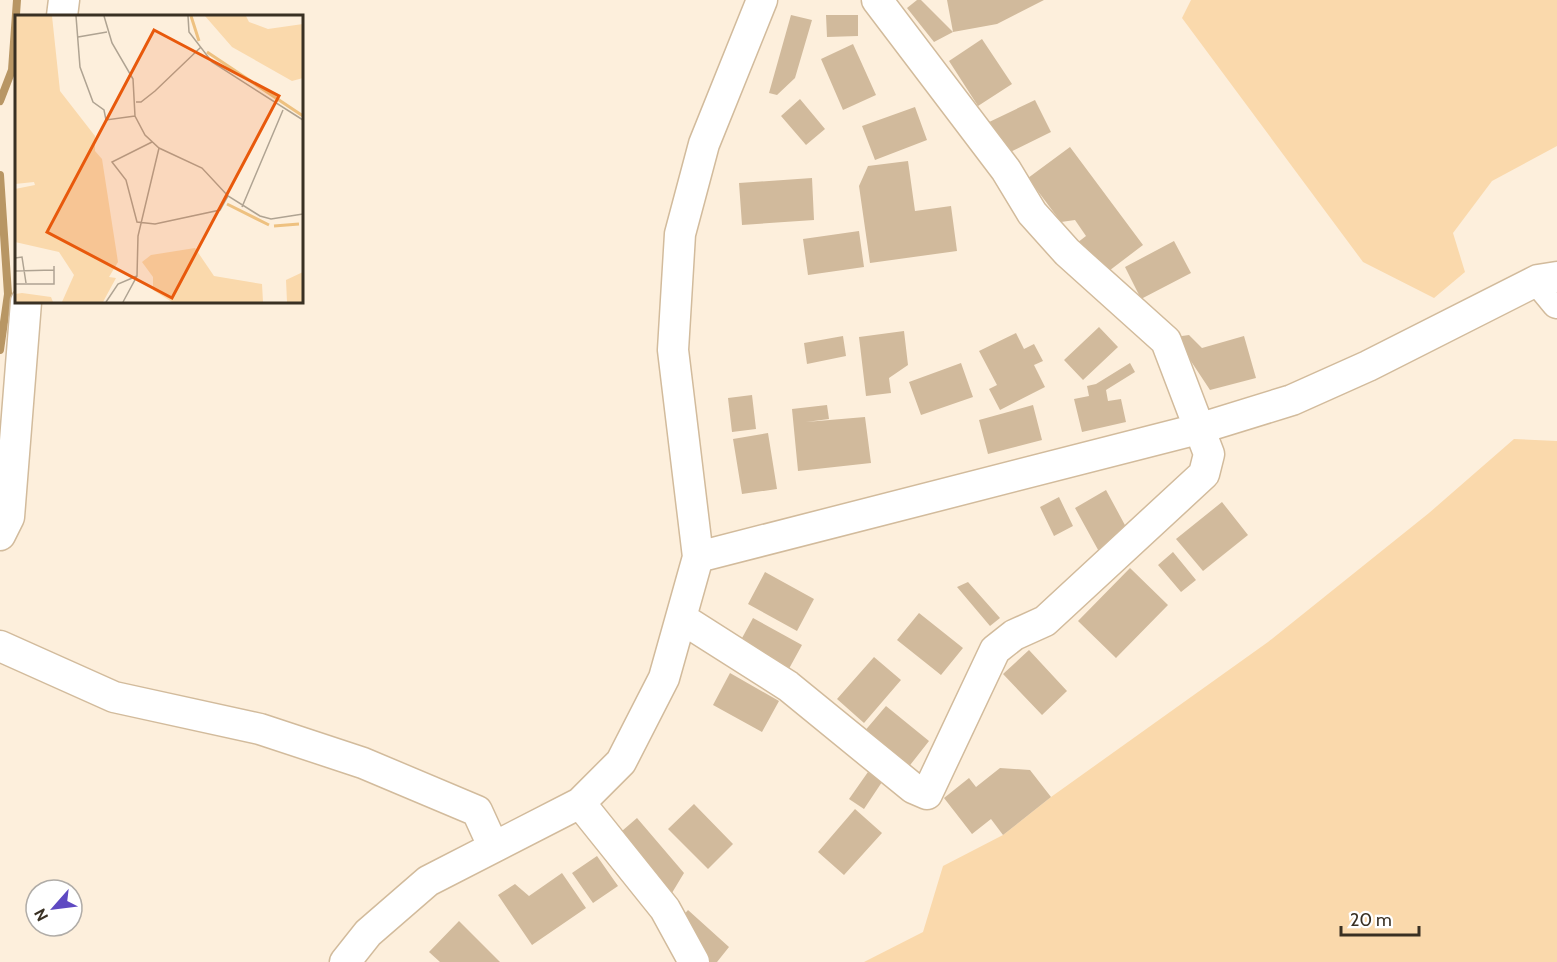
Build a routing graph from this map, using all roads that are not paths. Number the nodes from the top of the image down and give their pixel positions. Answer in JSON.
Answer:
{"nodes":[{"id":1,"x":64,"y":0,"type":"edge"},
{"id":2,"x":762,"y":0,"type":"edge"},
{"id":3,"x":877,"y":0,"type":"edge"},
{"id":4,"x":62,"y":15,"type":"edge"},
{"id":5,"x":1548,"y":279,"type":"edge"},
{"id":6,"x":26,"y":303,"type":"edge"},
{"id":7,"x":1557,"y":303,"type":"edge"},
{"id":8,"x":1198,"y":429,"type":"junction"},
{"id":9,"x":0,"y":535,"type":"edge"},
{"id":10,"x":698,"y":557,"type":"junction"},
{"id":11,"x":681,"y":618,"type":"junction"},
{"id":12,"x":0,"y":646,"type":"edge"},
{"id":13,"x":580,"y":803,"type":"junction"},
{"id":14,"x":493,"y":846,"type":"junction"},
{"id":15,"x":345,"y":962,"type":"edge"},
{"id":16,"x":694,"y":962,"type":"edge"}],
"edges":[{"from":1,"to":4,"type":"street"},
{"from":2,"to":10,"type":"street"},
{"from":3,"to":8,"type":"street"},
{"from":5,"to":7,"type":"street"},
{"from":5,"to":8,"type":"street"},
{"from":6,"to":9,"type":"street"},
{"from":8,"to":10,"type":"street"},
{"from":8,"to":11,"type":"street"},
{"from":10,"to":11,"type":"street"},
{"from":11,"to":13,"type":"street"},
{"from":12,"to":14,"type":"street"},
{"from":13,"to":14,"type":"street"},
{"from":13,"to":16,"type":"street"},
{"from":14,"to":15,"type":"street"}]}
